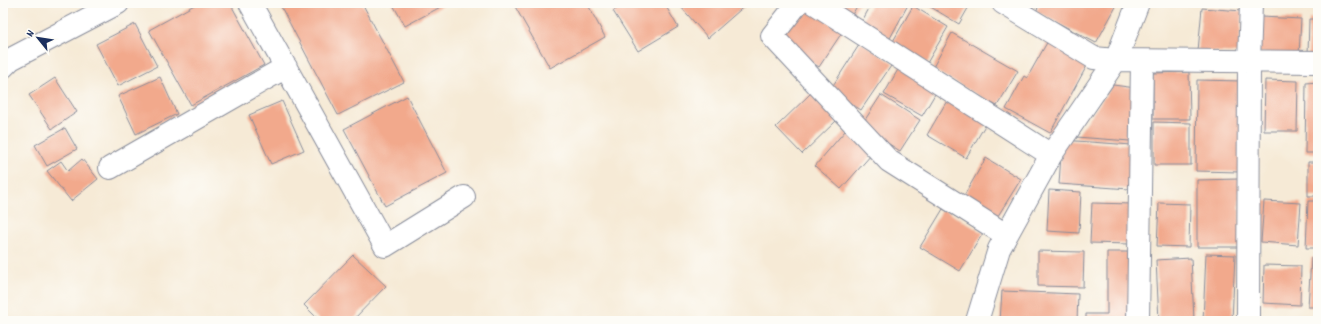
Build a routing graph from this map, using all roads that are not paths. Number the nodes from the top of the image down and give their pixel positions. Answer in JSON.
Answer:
{"nodes":[{"id":1,"x":118,"y":3,"type":"edge"},
{"id":2,"x":250,"y":3,"type":"edge"},
{"id":3,"x":798,"y":3,"type":"edge"},
{"id":4,"x":814,"y":3,"type":"edge"},
{"id":5,"x":1003,"y":3,"type":"edge"},
{"id":6,"x":1138,"y":3,"type":"edge"},
{"id":7,"x":1251,"y":3,"type":"edge"},
{"id":8,"x":1116,"y":60,"type":"junction"},
{"id":9,"x":1142,"y":60,"type":"junction"},
{"id":10,"x":1249,"y":62,"type":"junction"},
{"id":11,"x":1318,"y":62,"type":"edge"},
{"id":12,"x":286,"y":67,"type":"junction"},
{"id":13,"x":3,"y":68,"type":"edge"},
{"id":14,"x":1051,"y":155,"type":"junction"},
{"id":15,"x":110,"y":168,"type":"dead end"},
{"id":16,"x":464,"y":197,"type":"dead end"},
{"id":17,"x":1006,"y":235,"type":"junction"},
{"id":18,"x":977,"y":321,"type":"edge"},
{"id":19,"x":1138,"y":321,"type":"edge"},
{"id":20,"x":1248,"y":321,"type":"edge"}],
"edges":[{"from":1,"to":13,"type":"street"},
{"from":2,"to":12,"type":"street"},
{"from":3,"to":17,"type":"street"},
{"from":4,"to":14,"type":"street"},
{"from":5,"to":8,"type":"street"},
{"from":6,"to":8,"type":"street"},
{"from":7,"to":10,"type":"street"},
{"from":8,"to":9,"type":"street"},
{"from":8,"to":14,"type":"street"},
{"from":9,"to":10,"type":"street"},
{"from":9,"to":19,"type":"street"},
{"from":10,"to":11,"type":"street"},
{"from":10,"to":20,"type":"street"},
{"from":12,"to":15,"type":"street"},
{"from":12,"to":16,"type":"street"},
{"from":14,"to":17,"type":"street"},
{"from":17,"to":18,"type":"street"}]}
